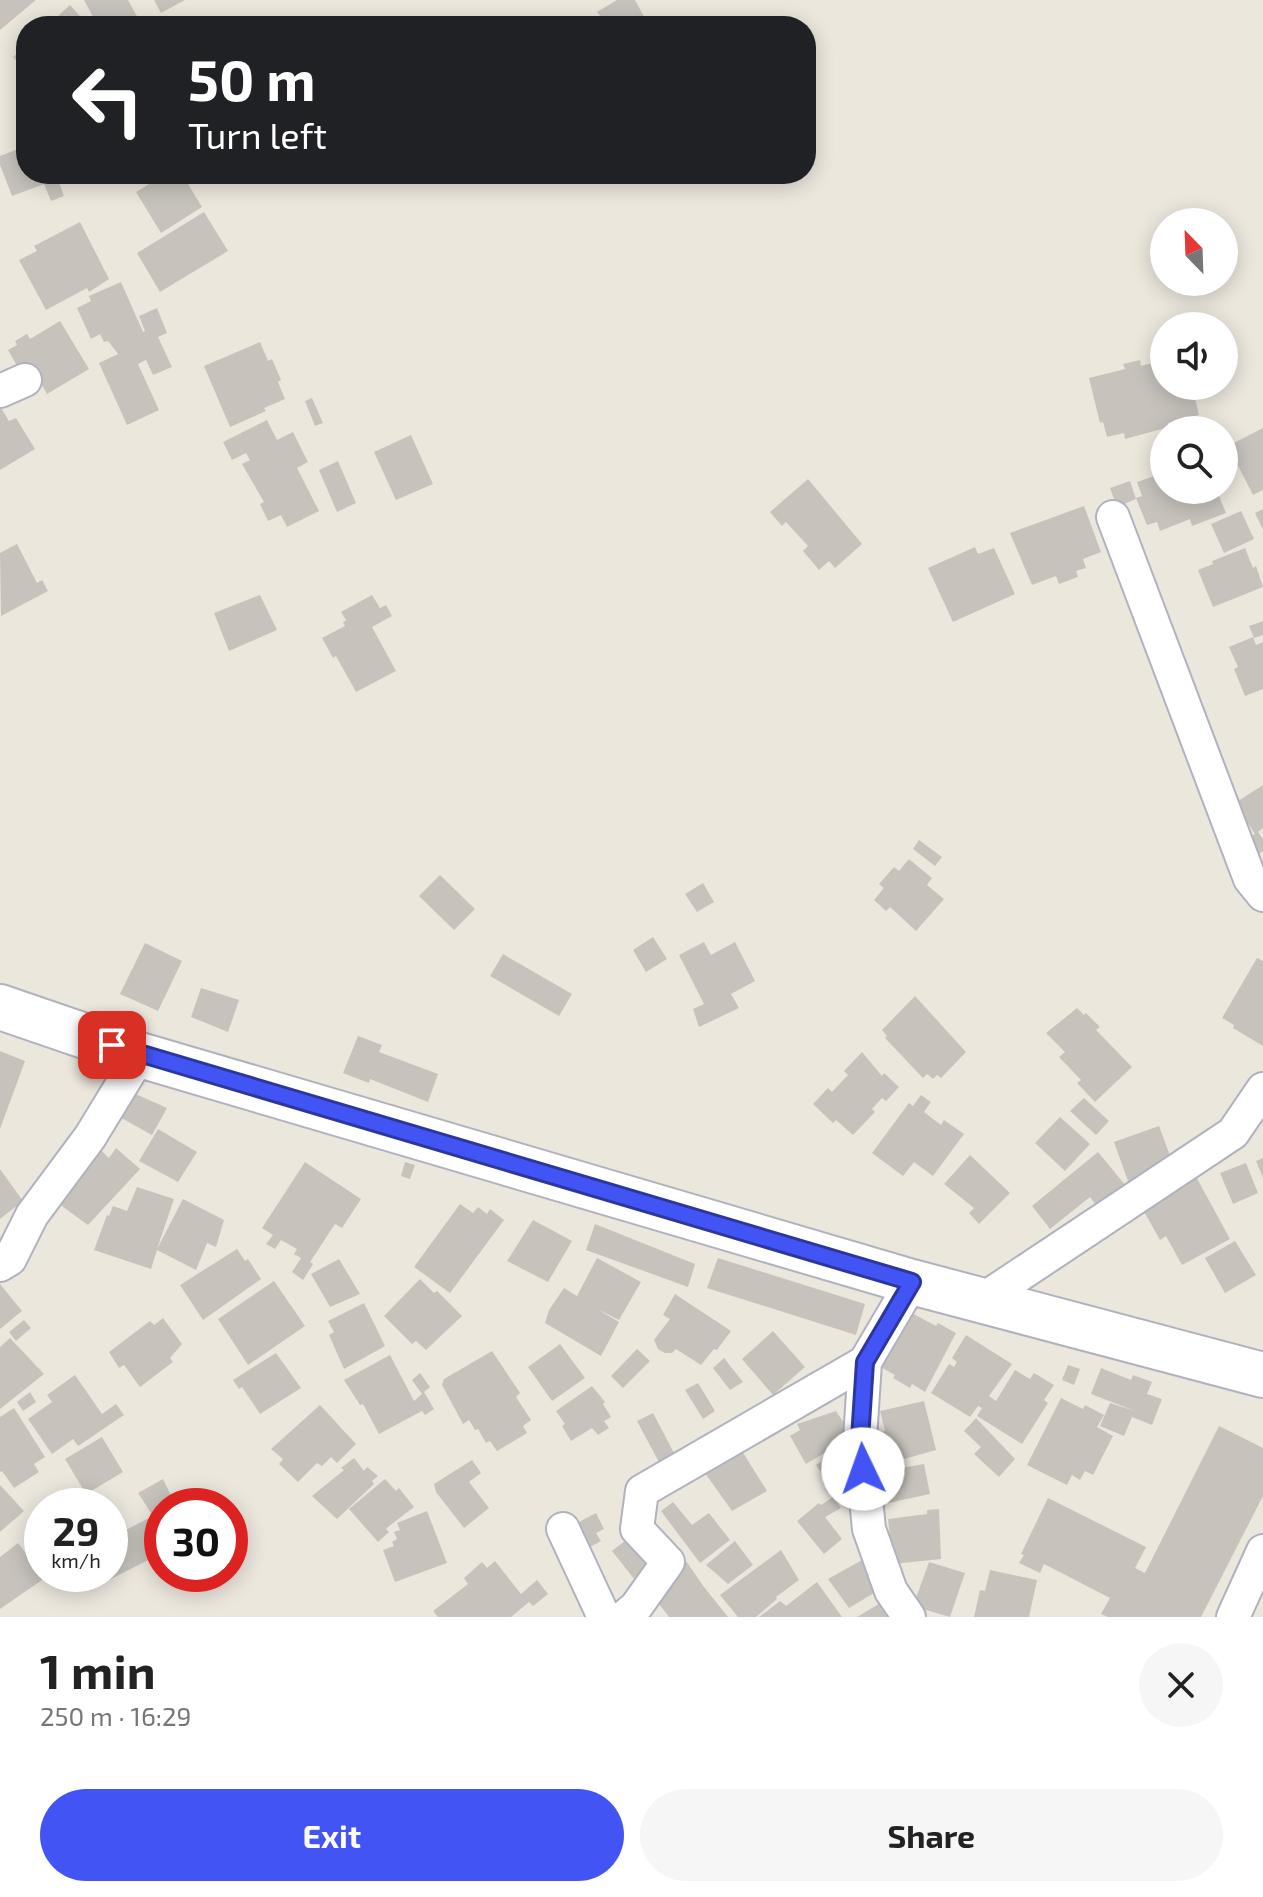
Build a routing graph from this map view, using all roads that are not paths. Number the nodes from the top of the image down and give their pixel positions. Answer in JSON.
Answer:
{"nodes":[{"id":1,"x":1113,"y":517,"type":"dead end"},
{"id":2,"x":1263,"y":895,"type":"edge"},
{"id":3,"x":0,"y":1007,"type":"edge"},
{"id":4,"x":140,"y":1055,"type":"junction"},
{"id":5,"x":1263,"y":1089,"type":"edge"},
{"id":6,"x":0,"y":1265,"type":"edge"},
{"id":7,"x":912,"y":1282,"type":"junction"},
{"id":8,"x":982,"y":1300,"type":"junction"},
{"id":9,"x":865,"y":1362,"type":"junction"},
{"id":10,"x":1263,"y":1375,"type":"edge"},
{"id":11,"x":563,"y":1529,"type":"dead end"},
{"id":12,"x":1263,"y":1551,"type":"edge"},
{"id":13,"x":604,"y":1617,"type":"edge"},
{"id":14,"x":624,"y":1617,"type":"edge"},
{"id":15,"x":909,"y":1617,"type":"edge"},
{"id":16,"x":1233,"y":1617,"type":"edge"}],
"edges":[{"from":1,"to":2,"type":"street"},
{"from":3,"to":4,"type":"main road"},
{"from":4,"to":6,"type":"street"},
{"from":4,"to":7,"type":"main road"},
{"from":5,"to":8,"type":"street"},
{"from":7,"to":8,"type":"main road"},
{"from":7,"to":9,"type":"street"},
{"from":8,"to":10,"type":"main road"},
{"from":9,"to":14,"type":"street"},
{"from":9,"to":15,"type":"street"},
{"from":11,"to":13,"type":"street"},
{"from":12,"to":16,"type":"street"}]}
